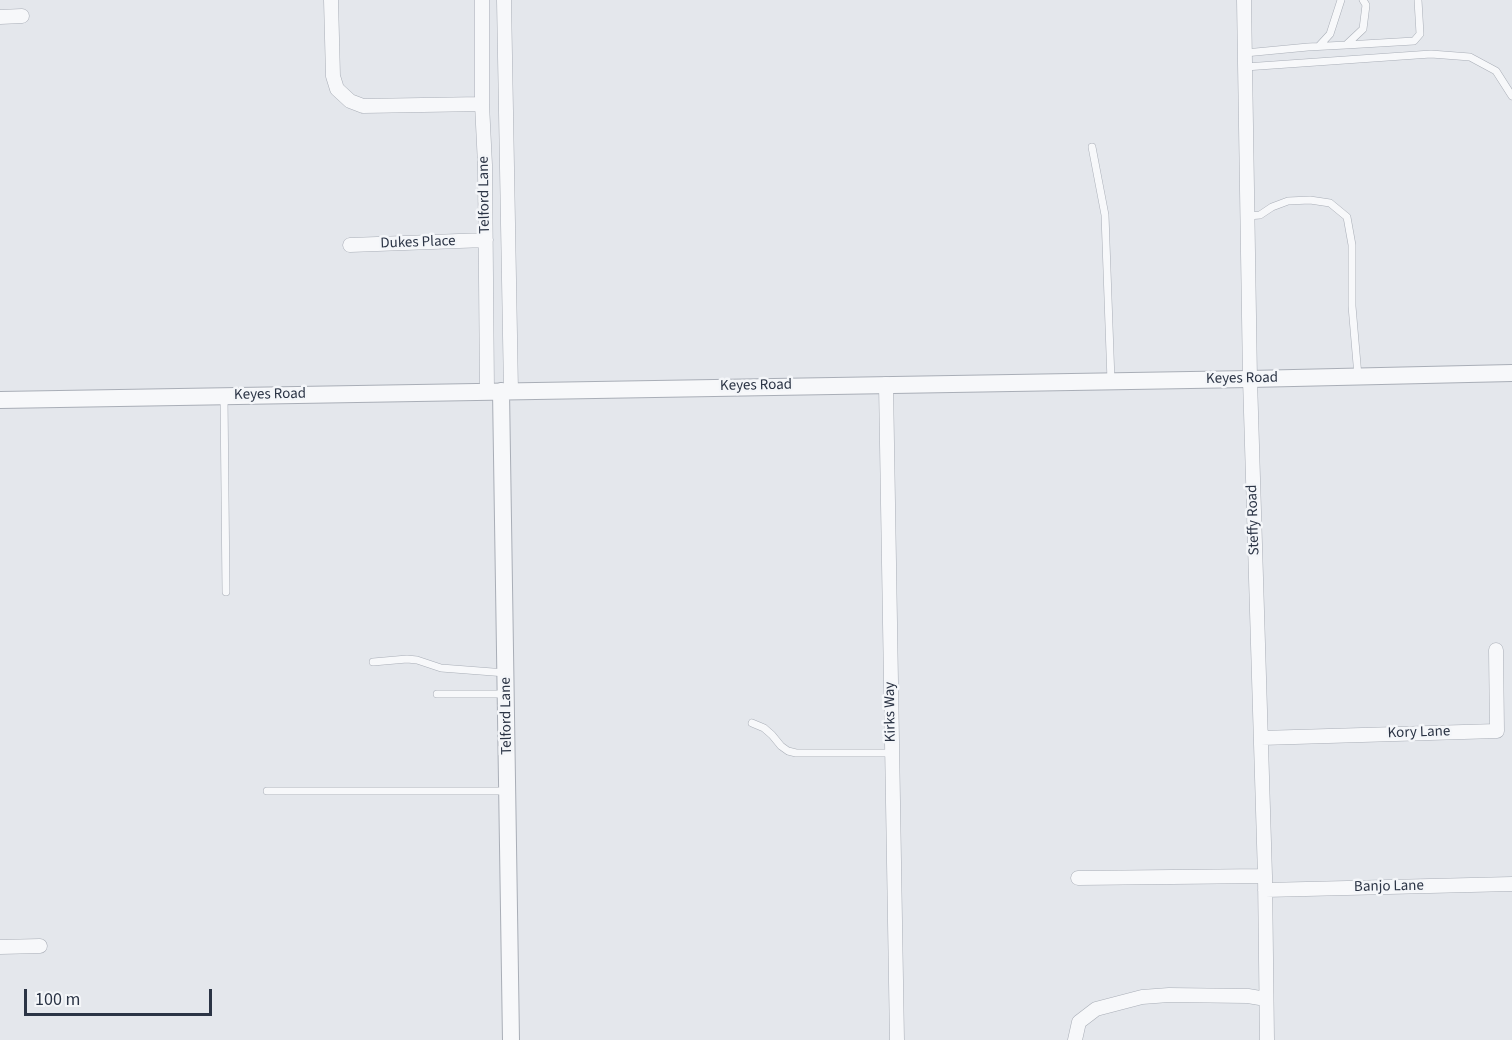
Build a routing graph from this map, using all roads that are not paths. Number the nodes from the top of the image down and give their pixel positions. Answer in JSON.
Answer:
{"nodes":[{"id":1,"x":331,"y":0,"type":"edge"},
{"id":2,"x":482,"y":0,"type":"edge"},
{"id":3,"x":504,"y":0,"type":"edge"},
{"id":4,"x":1244,"y":0,"type":"edge"},
{"id":5,"x":1341,"y":0,"type":"edge"},
{"id":6,"x":1363,"y":0,"type":"edge"},
{"id":7,"x":1418,"y":0,"type":"edge"},
{"id":8,"x":0,"y":16,"type":"edge"},
{"id":9,"x":22,"y":16,"type":"dead end"},
{"id":10,"x":1346,"y":45,"type":"junction"},
{"id":11,"x":1319,"y":46,"type":"junction"},
{"id":12,"x":1245,"y":60,"type":"junction"},
{"id":13,"x":1512,"y":96,"type":"edge"},
{"id":14,"x":482,"y":104,"type":"junction"},
{"id":15,"x":1092,"y":147,"type":"dead end"},
{"id":16,"x":1248,"y":216,"type":"junction"},
{"id":17,"x":486,"y":240,"type":"junction"},
{"id":18,"x":350,"y":245,"type":"dead end"},
{"id":19,"x":1512,"y":374,"type":"edge"},
{"id":20,"x":1358,"y":377,"type":"junction"},
{"id":21,"x":1251,"y":379,"type":"junction"},
{"id":22,"x":1111,"y":381,"type":"junction"},
{"id":23,"x":886,"y":384,"type":"junction"},
{"id":24,"x":500,"y":391,"type":"junction"},
{"id":25,"x":224,"y":396,"type":"junction"},
{"id":26,"x":0,"y":400,"type":"edge"},
{"id":27,"x":226,"y":592,"type":"dead end"},
{"id":28,"x":1496,"y":650,"type":"dead end"},
{"id":29,"x":373,"y":662,"type":"dead end"},
{"id":30,"x":506,"y":673,"type":"junction"},
{"id":31,"x":437,"y":694,"type":"dead end"},
{"id":32,"x":506,"y":694,"type":"junction"},
{"id":33,"x":752,"y":723,"type":"dead end"},
{"id":34,"x":1261,"y":738,"type":"junction"},
{"id":35,"x":892,"y":753,"type":"junction"},
{"id":36,"x":267,"y":791,"type":"dead end"},
{"id":37,"x":508,"y":791,"type":"junction"},
{"id":38,"x":1078,"y":878,"type":"dead end"},
{"id":39,"x":1265,"y":883,"type":"junction"},
{"id":40,"x":1512,"y":884,"type":"edge"},
{"id":41,"x":40,"y":946,"type":"dead end"},
{"id":42,"x":0,"y":947,"type":"edge"},
{"id":43,"x":1266,"y":999,"type":"junction"},
{"id":44,"x":511,"y":1040,"type":"edge"},
{"id":45,"x":897,"y":1040,"type":"edge"},
{"id":46,"x":1075,"y":1040,"type":"edge"},
{"id":47,"x":1267,"y":1040,"type":"edge"}],
"edges":[{"from":1,"to":14,"type":"street"},
{"from":2,"to":14,"type":"street","name":"Telford Lane"},
{"from":3,"to":24,"type":"street","name":"Telford Lane"},
{"from":4,"to":12,"type":"street","name":"Steffy Road"},
{"from":5,"to":11,"type":"lane"},
{"from":6,"to":10,"type":"lane"},
{"from":7,"to":10,"type":"lane"},
{"from":8,"to":9,"type":"street"},
{"from":10,"to":11,"type":"lane"},
{"from":11,"to":12,"type":"lane"},
{"from":12,"to":13,"type":"lane"},
{"from":12,"to":16,"type":"street","name":"Steffy Road"},
{"from":14,"to":17,"type":"street","name":"Telford Lane"},
{"from":15,"to":22,"type":"lane"},
{"from":16,"to":20,"type":"lane"},
{"from":16,"to":21,"type":"street","name":"Steffy Road"},
{"from":17,"to":18,"type":"street","name":"Dukes Place"},
{"from":17,"to":24,"type":"street","name":"Telford Lane"},
{"from":19,"to":20,"type":"street","name":"Keyes Road"},
{"from":20,"to":21,"type":"street","name":"Keyes Road"},
{"from":21,"to":22,"type":"street","name":"Keyes Road"},
{"from":21,"to":34,"type":"street","name":"Steffy Road"},
{"from":22,"to":23,"type":"street","name":"Keyes Road"},
{"from":23,"to":24,"type":"street","name":"Keyes Road"},
{"from":23,"to":35,"type":"street","name":"Kirks Way"},
{"from":24,"to":25,"type":"street","name":"Keyes Road"},
{"from":24,"to":30,"type":"street","name":"Telford Lane"},
{"from":25,"to":26,"type":"street","name":"Keyes Road"},
{"from":25,"to":27,"type":"lane"},
{"from":28,"to":34,"type":"street","name":"Kory Lane"},
{"from":29,"to":30,"type":"lane"},
{"from":30,"to":32,"type":"street","name":"Telford Lane"},
{"from":31,"to":32,"type":"lane"},
{"from":32,"to":37,"type":"street","name":"Telford Lane"},
{"from":33,"to":35,"type":"lane"},
{"from":34,"to":39,"type":"street","name":"Steffy Road"},
{"from":35,"to":45,"type":"street","name":"Kirks Way"},
{"from":36,"to":37,"type":"lane"},
{"from":37,"to":44,"type":"street","name":"Telford Lane"},
{"from":38,"to":39,"type":"street","name":"Banjo Lane"},
{"from":39,"to":40,"type":"street","name":"Banjo Lane"},
{"from":39,"to":43,"type":"street","name":"Steffy Road"},
{"from":41,"to":42,"type":"street"},
{"from":43,"to":46,"type":"street"},
{"from":43,"to":47,"type":"street","name":"Steffy Road"}]}
